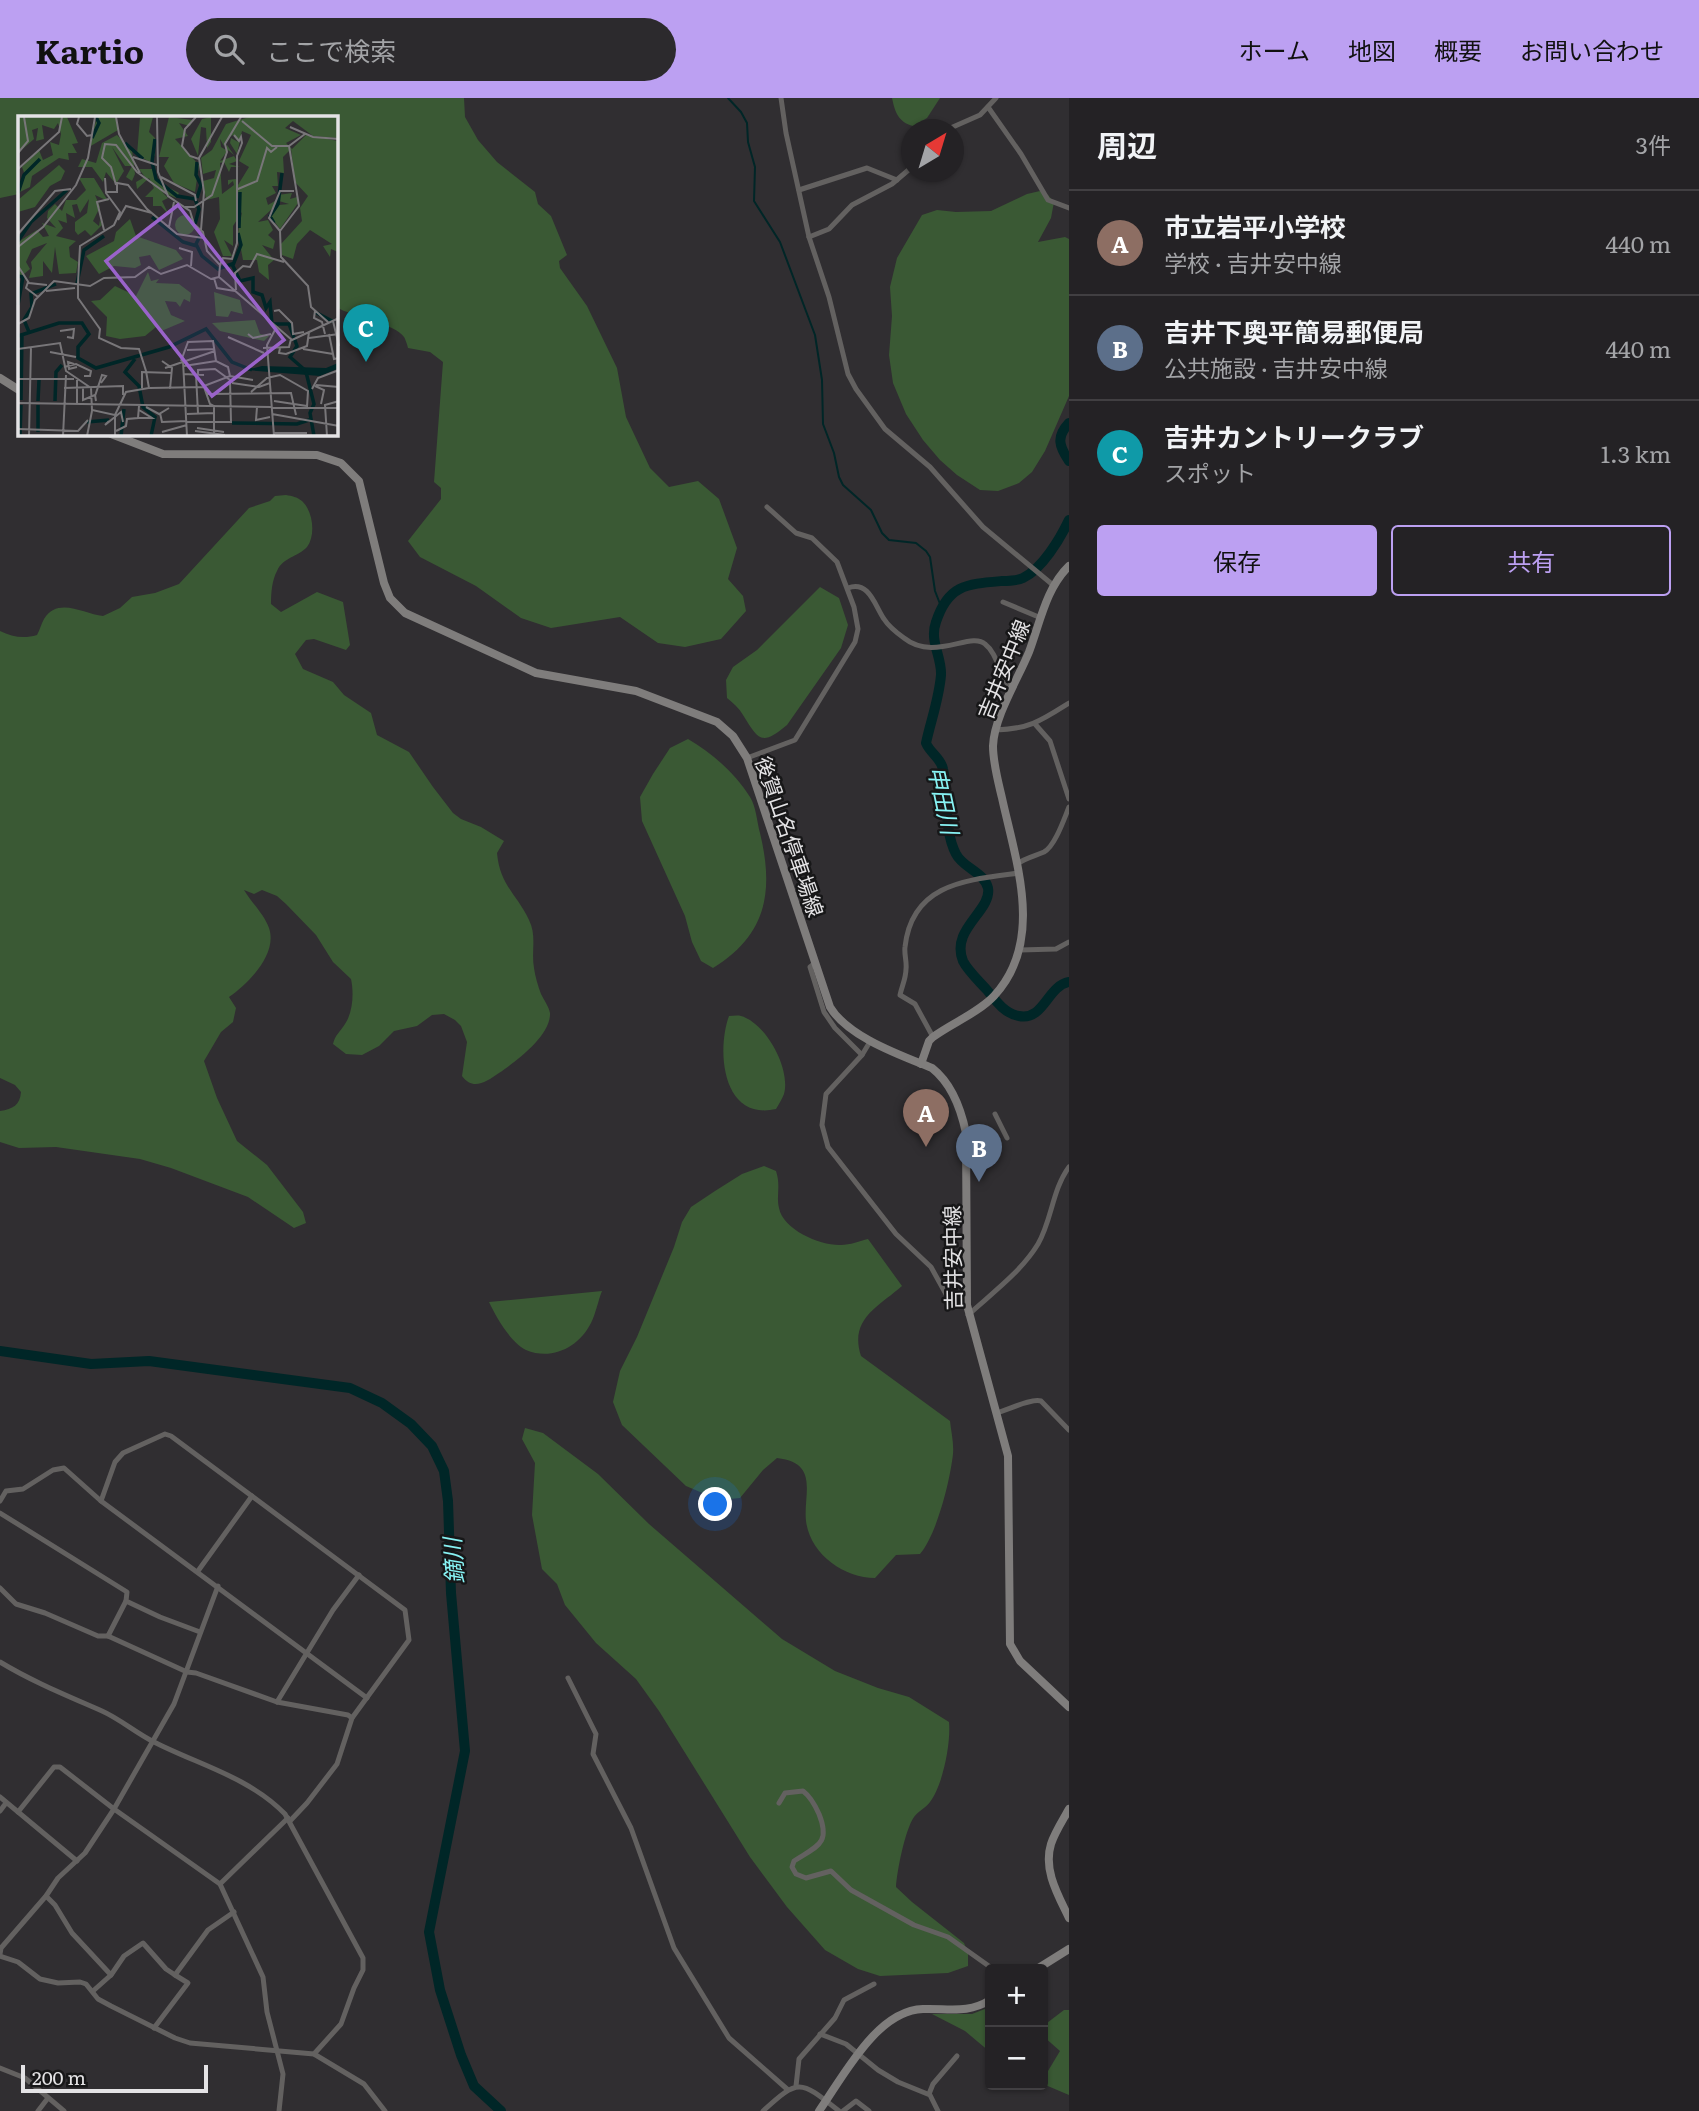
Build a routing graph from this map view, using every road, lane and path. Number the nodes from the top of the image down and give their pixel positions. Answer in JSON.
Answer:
{"nodes":[{"id":1,"x":781,"y":98,"type":"edge"},
{"id":2,"x":996,"y":98,"type":"edge"},
{"id":3,"x":988,"y":107,"type":"junction"},
{"id":4,"x":964,"y":122,"type":"edge"},
{"id":5,"x":901,"y":177,"type":"edge"},
{"id":6,"x":897,"y":180,"type":"junction"},
{"id":7,"x":799,"y":190,"type":"junction"},
{"id":8,"x":1069,"y":208,"type":"edge"},
{"id":9,"x":809,"y":237,"type":"junction"},
{"id":10,"x":0,"y":378,"type":"edge"},
{"id":11,"x":18,"y":389,"type":"edge"},
{"id":12,"x":116,"y":436,"type":"edge"},
{"id":13,"x":767,"y":507,"type":"dead end"},
{"id":14,"x":1069,"y":566,"type":"edge"},
{"id":15,"x":1050,"y":582,"type":"junction"},
{"id":16,"x":848,"y":588,"type":"junction"},
{"id":17,"x":1003,"y":602,"type":"dead end"},
{"id":18,"x":1041,"y":618,"type":"junction"},
{"id":19,"x":1013,"y":690,"type":"junction"},
{"id":20,"x":1069,"y":703,"type":"edge"},
{"id":21,"x":1035,"y":724,"type":"junction"},
{"id":22,"x":996,"y":730,"type":"junction"},
{"id":23,"x":747,"y":758,"type":"junction"},
{"id":24,"x":1069,"y":799,"type":"edge"},
{"id":25,"x":1069,"y":807,"type":"edge"},
{"id":26,"x":1018,"y":868,"type":"junction"},
{"id":27,"x":1069,"y":942,"type":"edge"},
{"id":28,"x":1020,"y":950,"type":"junction"},
{"id":29,"x":816,"y":962,"type":"junction"},
{"id":30,"x":933,"y":1037,"type":"junction"},
{"id":31,"x":871,"y":1040,"type":"junction"},
{"id":32,"x":862,"y":1055,"type":"junction"},
{"id":33,"x":921,"y":1064,"type":"junction"},
{"id":34,"x":995,"y":1114,"type":"dead end"},
{"id":35,"x":1007,"y":1138,"type":"dead end"},
{"id":36,"x":1069,"y":1167,"type":"edge"},
{"id":37,"x":967,"y":1305,"type":"junction"},
{"id":38,"x":968,"y":1315,"type":"junction"},
{"id":39,"x":996,"y":1413,"type":"junction"},
{"id":40,"x":1069,"y":1430,"type":"edge"},
{"id":41,"x":252,"y":1496,"type":"junction"},
{"id":42,"x":0,"y":1501,"type":"edge"},
{"id":43,"x":102,"y":1501,"type":"junction"},
{"id":44,"x":0,"y":1513,"type":"edge"},
{"id":45,"x":198,"y":1571,"type":"junction"},
{"id":46,"x":359,"y":1575,"type":"junction"},
{"id":47,"x":218,"y":1586,"type":"junction"},
{"id":48,"x":0,"y":1587,"type":"edge"},
{"id":49,"x":126,"y":1601,"type":"junction"},
{"id":50,"x":200,"y":1632,"type":"junction"},
{"id":51,"x":108,"y":1636,"type":"junction"},
{"id":52,"x":307,"y":1653,"type":"junction"},
{"id":53,"x":0,"y":1662,"type":"edge"},
{"id":54,"x":187,"y":1672,"type":"junction"},
{"id":55,"x":568,"y":1678,"type":"dead end"},
{"id":56,"x":367,"y":1698,"type":"junction"},
{"id":57,"x":277,"y":1702,"type":"junction"},
{"id":58,"x":1069,"y":1707,"type":"edge"},
{"id":59,"x":352,"y":1718,"type":"junction"},
{"id":60,"x":154,"y":1742,"type":"junction"},
{"id":61,"x":0,"y":1797,"type":"edge"},
{"id":62,"x":6,"y":1803,"type":"junction"},
{"id":63,"x":779,"y":1803,"type":"dead end"},
{"id":64,"x":114,"y":1809,"type":"junction"},
{"id":65,"x":1069,"y":1809,"type":"edge"},
{"id":66,"x":0,"y":1811,"type":"edge"},
{"id":67,"x":18,"y":1812,"type":"junction"},
{"id":68,"x":289,"y":1820,"type":"junction"},
{"id":69,"x":77,"y":1861,"type":"junction"},
{"id":70,"x":220,"y":1884,"type":"junction"},
{"id":71,"x":47,"y":1896,"type":"junction"},
{"id":72,"x":234,"y":1912,"type":"junction"},
{"id":73,"x":1069,"y":1918,"type":"edge"},
{"id":74,"x":1069,"y":1950,"type":"edge"},
{"id":75,"x":0,"y":1955,"type":"edge"},
{"id":76,"x":986,"y":1964,"type":"edge"},
{"id":77,"x":1045,"y":1964,"type":"edge"},
{"id":78,"x":175,"y":1975,"type":"junction"},
{"id":79,"x":111,"y":1976,"type":"junction"},
{"id":80,"x":874,"y":1984,"type":"dead end"},
{"id":81,"x":93,"y":1991,"type":"junction"},
{"id":82,"x":985,"y":2003,"type":"edge"},
{"id":83,"x":155,"y":2028,"type":"junction"},
{"id":84,"x":820,"y":2034,"type":"junction"},
{"id":85,"x":277,"y":2052,"type":"junction"},
{"id":86,"x":314,"y":2054,"type":"junction"},
{"id":87,"x":859,"y":2054,"type":"junction"},
{"id":88,"x":957,"y":2056,"type":"dead end"},
{"id":89,"x":0,"y":2068,"type":"edge"},
{"id":90,"x":796,"y":2086,"type":"junction"},
{"id":91,"x":787,"y":2089,"type":"junction"},
{"id":92,"x":929,"y":2094,"type":"junction"},
{"id":93,"x":48,"y":2098,"type":"junction"},
{"id":94,"x":826,"y":2101,"type":"junction"},
{"id":95,"x":38,"y":2111,"type":"edge"},
{"id":96,"x":64,"y":2111,"type":"edge"},
{"id":97,"x":279,"y":2111,"type":"edge"},
{"id":98,"x":385,"y":2111,"type":"edge"},
{"id":99,"x":762,"y":2111,"type":"edge"},
{"id":100,"x":820,"y":2111,"type":"edge"},
{"id":101,"x":841,"y":2111,"type":"edge"},
{"id":102,"x":869,"y":2111,"type":"edge"},
{"id":103,"x":938,"y":2111,"type":"edge"}],
"edges":[{"from":1,"to":7,"type":"street"},
{"from":2,"to":3,"type":"street"},
{"from":3,"to":4,"type":"street"},
{"from":3,"to":8,"type":"street"},
{"from":5,"to":6,"type":"street"},
{"from":6,"to":7,"type":"street"},
{"from":6,"to":9,"type":"street"},
{"from":7,"to":9,"type":"street"},
{"from":9,"to":15,"type":"street"},
{"from":10,"to":11,"type":"main road"},
{"from":12,"to":23,"type":"main road","name":"後賀山名停車場線"},
{"from":13,"to":16,"type":"street"},
{"from":14,"to":15,"type":"main road","name":"吉井安中線"},
{"from":15,"to":18,"type":"main road","name":"吉井安中線"},
{"from":16,"to":19,"type":"street"},
{"from":16,"to":23,"type":"street"},
{"from":17,"to":18,"type":"street"},
{"from":18,"to":19,"type":"main road","name":"吉井安中線"},
{"from":19,"to":22,"type":"main road","name":"吉井安中線"},
{"from":20,"to":21,"type":"street"},
{"from":21,"to":22,"type":"street"},
{"from":21,"to":24,"type":"street"},
{"from":22,"to":26,"type":"main road","name":"吉井安中線"},
{"from":23,"to":29,"type":"main road","name":"後賀山名停車場線"},
{"from":25,"to":26,"type":"street"},
{"from":26,"to":28,"type":"main road","name":"吉井安中線"},
{"from":26,"to":30,"type":"street"},
{"from":27,"to":28,"type":"street"},
{"from":28,"to":30,"type":"main road","name":"吉井安中線"},
{"from":29,"to":31,"type":"main road","name":"後賀山名停車場線"},
{"from":29,"to":32,"type":"street"},
{"from":30,"to":33,"type":"main road"},
{"from":31,"to":32,"type":"street"},
{"from":31,"to":33,"type":"main road","name":"後賀山名停車場線"},
{"from":32,"to":37,"type":"street"},
{"from":33,"to":37,"type":"main road","name":"吉井安中線"},
{"from":34,"to":35,"type":"street"},
{"from":36,"to":38,"type":"street"},
{"from":37,"to":38,"type":"main road","name":"吉井安中線"},
{"from":38,"to":39,"type":"main road","name":"吉井安中線"},
{"from":39,"to":40,"type":"street"},
{"from":39,"to":58,"type":"main road","name":"吉井安中線"},
{"from":41,"to":43,"type":"street"},
{"from":41,"to":45,"type":"street"},
{"from":41,"to":46,"type":"street"},
{"from":42,"to":43,"type":"street"},
{"from":43,"to":45,"type":"street"},
{"from":44,"to":49,"type":"street"},
{"from":45,"to":47,"type":"street"},
{"from":46,"to":52,"type":"street"},
{"from":46,"to":56,"type":"street"},
{"from":47,"to":50,"type":"street"},
{"from":47,"to":52,"type":"street"},
{"from":48,"to":51,"type":"street"},
{"from":49,"to":50,"type":"street"},
{"from":49,"to":51,"type":"street"},
{"from":50,"to":54,"type":"street"},
{"from":51,"to":54,"type":"street"},
{"from":52,"to":56,"type":"street"},
{"from":52,"to":57,"type":"street"},
{"from":53,"to":60,"type":"street"},
{"from":54,"to":57,"type":"street"},
{"from":54,"to":60,"type":"street"},
{"from":55,"to":91,"type":"street"},
{"from":56,"to":59,"type":"street"},
{"from":57,"to":59,"type":"street"},
{"from":59,"to":68,"type":"street"},
{"from":60,"to":64,"type":"street"},
{"from":60,"to":68,"type":"street"},
{"from":61,"to":62,"type":"street"},
{"from":62,"to":66,"type":"street"},
{"from":62,"to":67,"type":"street"},
{"from":63,"to":76,"type":"street"},
{"from":64,"to":67,"type":"street"},
{"from":64,"to":69,"type":"street"},
{"from":64,"to":70,"type":"street"},
{"from":65,"to":73,"type":"main road"},
{"from":67,"to":69,"type":"street"},
{"from":68,"to":70,"type":"street"},
{"from":68,"to":86,"type":"street"},
{"from":69,"to":71,"type":"street"},
{"from":70,"to":72,"type":"street"},
{"from":71,"to":75,"type":"street"},
{"from":71,"to":79,"type":"street"},
{"from":72,"to":78,"type":"street"},
{"from":72,"to":85,"type":"street"},
{"from":74,"to":77,"type":"main road"},
{"from":75,"to":81,"type":"street"},
{"from":78,"to":79,"type":"street"},
{"from":78,"to":83,"type":"street"},
{"from":79,"to":81,"type":"street"},
{"from":80,"to":84,"type":"street"},
{"from":81,"to":83,"type":"street"},
{"from":82,"to":87,"type":"main road"},
{"from":83,"to":85,"type":"street"},
{"from":84,"to":87,"type":"street"},
{"from":84,"to":90,"type":"street"},
{"from":85,"to":86,"type":"street"},
{"from":85,"to":97,"type":"street"},
{"from":86,"to":98,"type":"street"},
{"from":87,"to":92,"type":"street"},
{"from":87,"to":94,"type":"main road"},
{"from":88,"to":92,"type":"street"},
{"from":89,"to":93,"type":"street"},
{"from":90,"to":91,"type":"street"},
{"from":90,"to":94,"type":"street"},
{"from":91,"to":99,"type":"street"},
{"from":92,"to":103,"type":"street"},
{"from":93,"to":95,"type":"street"},
{"from":93,"to":96,"type":"street"},
{"from":94,"to":100,"type":"main road"},
{"from":94,"to":101,"type":"street"},
{"from":101,"to":102,"type":"street"}]}
